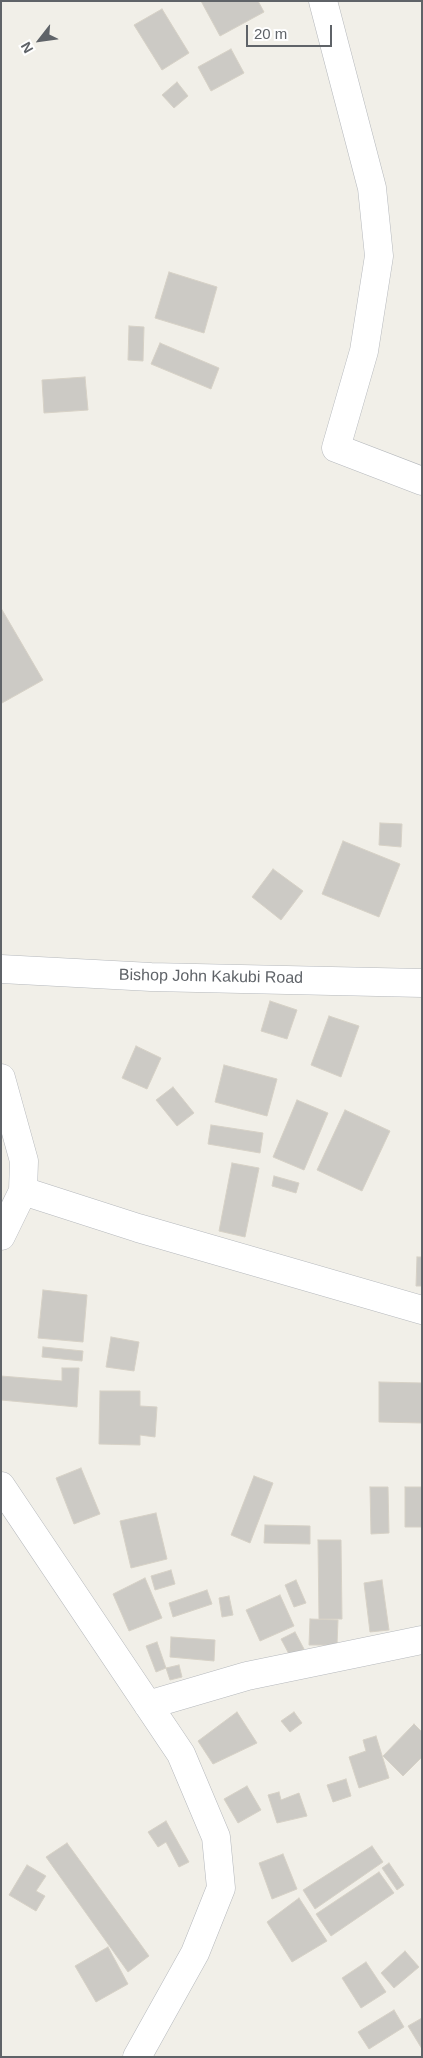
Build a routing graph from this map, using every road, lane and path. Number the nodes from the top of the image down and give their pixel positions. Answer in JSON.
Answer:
{"nodes":[{"id":1,"x":323,"y":1,"type":"edge"},
{"id":2,"x":422,"y":481,"type":"edge"},
{"id":3,"x":1,"y":969,"type":"edge"},
{"id":4,"x":422,"y":983,"type":"edge"},
{"id":5,"x":1,"y":1078,"type":"edge"},
{"id":6,"x":23,"y":1191,"type":"junction"},
{"id":7,"x":1,"y":1236,"type":"edge"},
{"id":8,"x":422,"y":1310,"type":"edge"},
{"id":9,"x":1,"y":1486,"type":"edge"},
{"id":10,"x":422,"y":1640,"type":"edge"},
{"id":11,"x":148,"y":1705,"type":"junction"},
{"id":12,"x":137,"y":2057,"type":"edge"}],
"edges":[{"from":1,"to":2,"type":"street"},
{"from":3,"to":4,"type":"street","name":"Bishop John Kakubi Road"},
{"from":5,"to":6,"type":"street"},
{"from":6,"to":7,"type":"street"},
{"from":6,"to":8,"type":"street"},
{"from":9,"to":11,"type":"street"},
{"from":10,"to":11,"type":"street"},
{"from":11,"to":12,"type":"street"}]}
